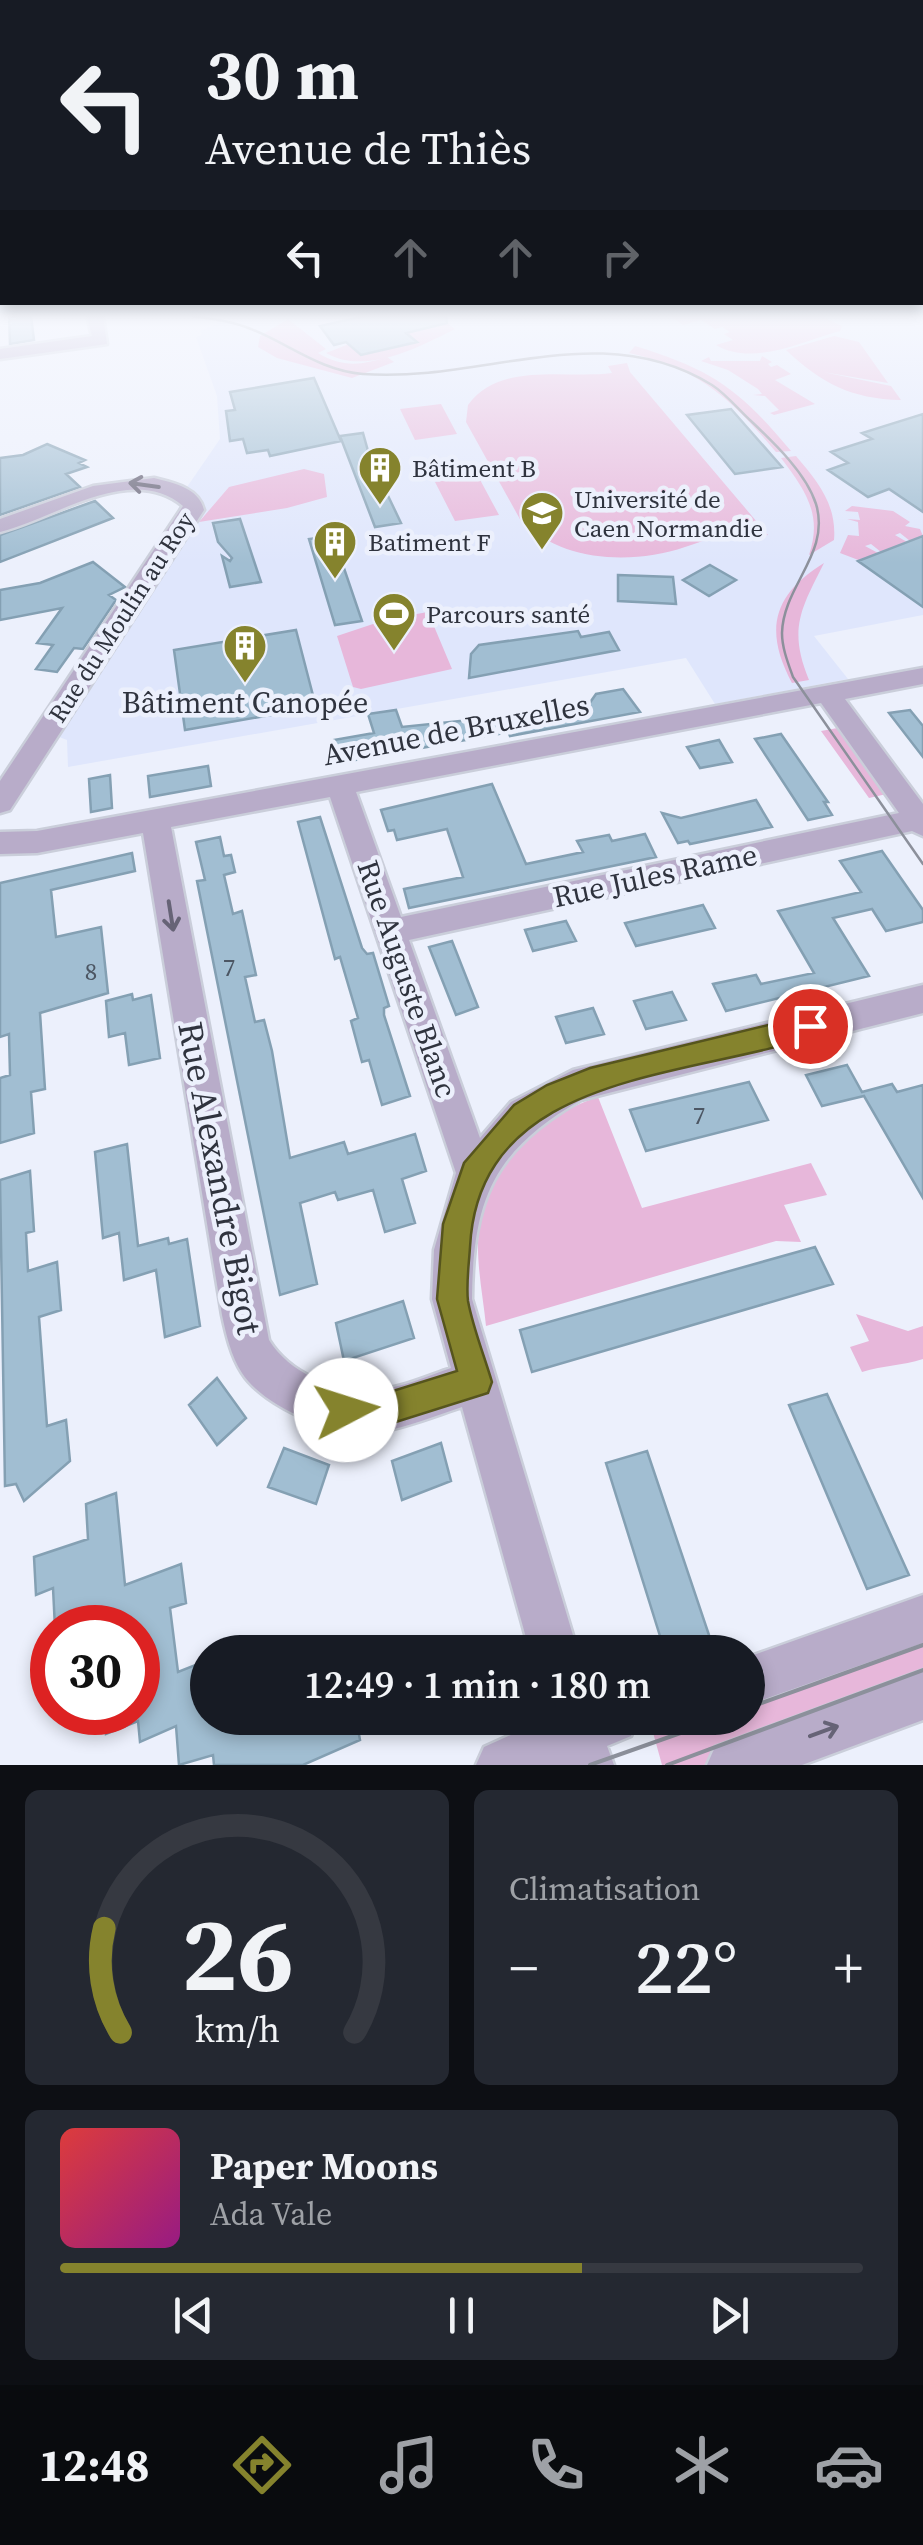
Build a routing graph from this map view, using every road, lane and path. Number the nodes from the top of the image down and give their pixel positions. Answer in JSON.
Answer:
{"nodes":[{"id":1,"x":0,"y":526,"type":"edge"},
{"id":2,"x":923,"y":676,"type":"edge"},
{"id":3,"x":828,"y":694,"type":"junction"},
{"id":4,"x":340,"y":785,"type":"junction"},
{"id":5,"x":0,"y":803,"type":"edge"},
{"id":6,"x":155,"y":820,"type":"junction"},
{"id":7,"x":922,"y":821,"type":"edge"},
{"id":8,"x":0,"y":843,"type":"edge"},
{"id":9,"x":390,"y":932,"type":"junction"},
{"id":10,"x":923,"y":999,"type":"edge"},
{"id":11,"x":474,"y":1172,"type":"junction"},
{"id":12,"x":476,"y":1382,"type":"junction"},
{"id":13,"x":923,"y":1619,"type":"edge"},
{"id":14,"x":549,"y":1635,"type":"edge"},
{"id":15,"x":765,"y":1675,"type":"edge"},
{"id":16,"x":923,"y":1695,"type":"edge"},
{"id":17,"x":583,"y":1735,"type":"edge"},
{"id":18,"x":502,"y":1765,"type":"edge"},
{"id":19,"x":732,"y":1765,"type":"edge"}],
"edges":[{"from":5,"to":1,"type":"street","name":"Rue du Moulin au Roy","one_way":true},
{"from":2,"to":3,"type":"street","name":"Avenue de Bruxelles"},
{"from":3,"to":4,"type":"street","name":"Avenue de Bruxelles"},
{"from":3,"to":7,"type":"street"},
{"from":4,"to":6,"type":"street","name":"Avenue de Bruxelles"},
{"from":4,"to":9,"type":"street","name":"Rue Auguste Blanc"},
{"from":6,"to":8,"type":"street","name":"Avenue de Bruxelles"},
{"from":6,"to":12,"type":"street","name":"Rue Alexandre Bigot","one_way":true},
{"from":7,"to":9,"type":"street","name":"Rue Jules Rame"},
{"from":9,"to":11,"type":"street","name":"Rue Auguste Blanc"},
{"from":10,"to":11,"type":"street"},
{"from":11,"to":12,"type":"street"},
{"from":12,"to":14,"type":"street"},
{"from":13,"to":15,"type":"street"},
{"from":19,"to":16,"type":"street","one_way":true},
{"from":17,"to":18,"type":"street"}]}
